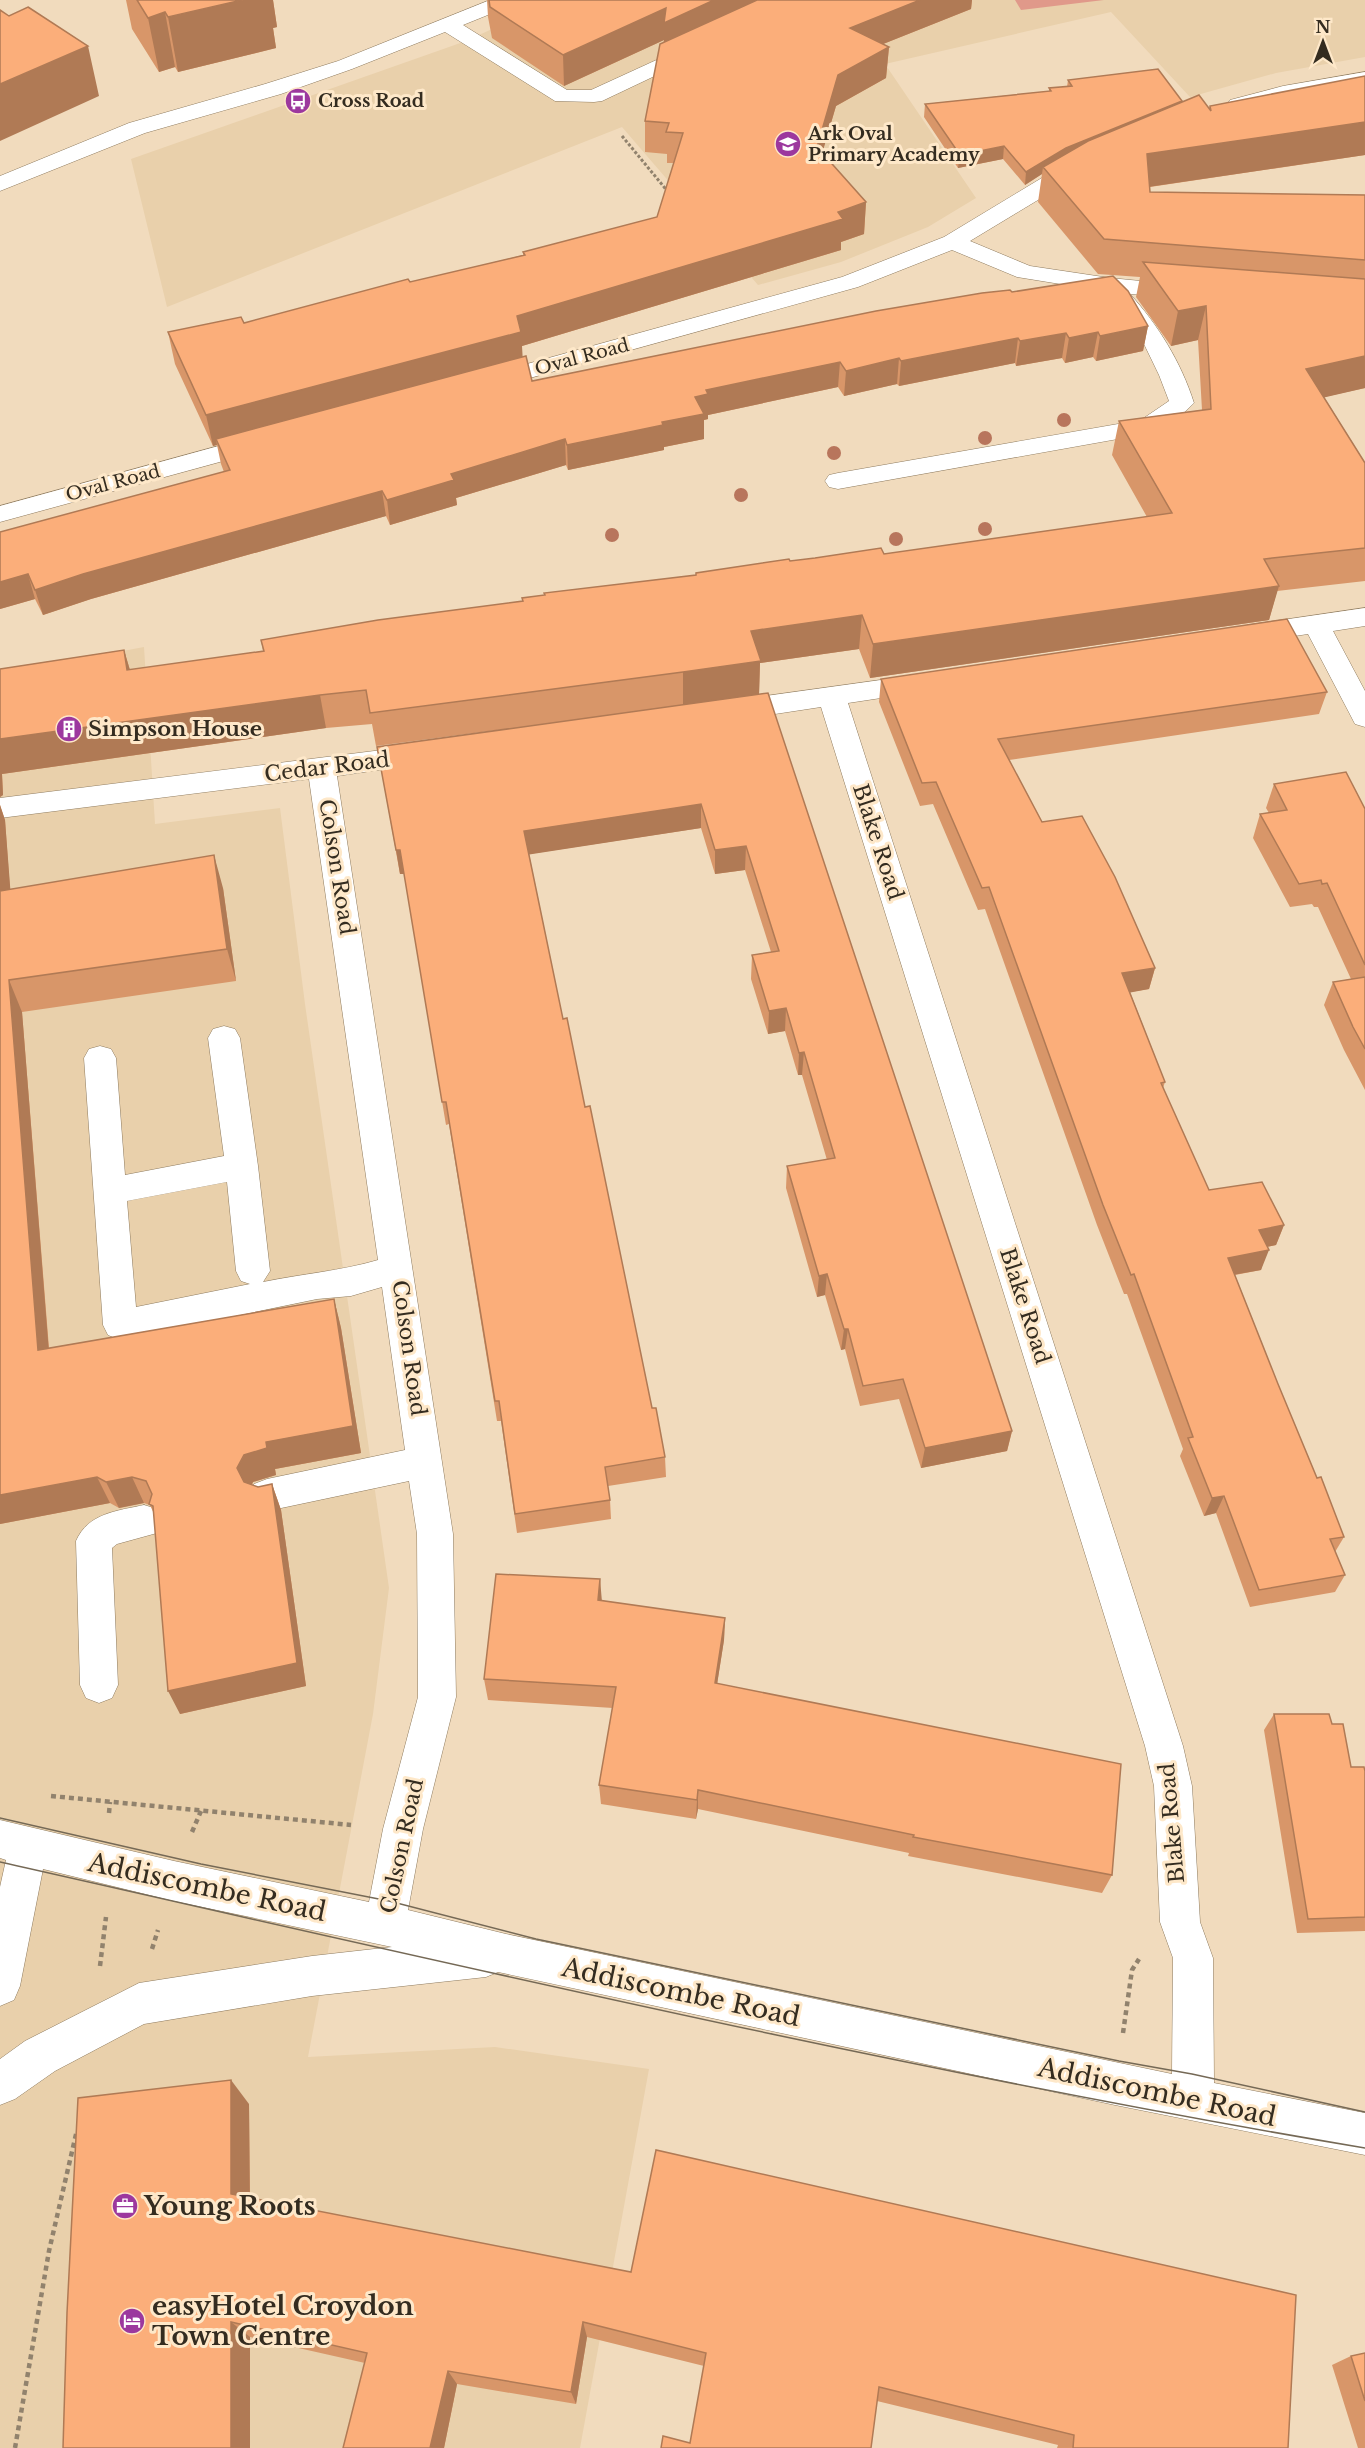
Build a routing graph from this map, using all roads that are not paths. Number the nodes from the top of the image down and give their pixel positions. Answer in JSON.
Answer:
{"nodes":[{"id":1,"x":455,"y":0,"type":"edge"},
{"id":2,"x":508,"y":0,"type":"edge"},
{"id":3,"x":470,"y":16,"type":"junction"},
{"id":4,"x":448,"y":25,"type":"junction"},
{"id":5,"x":716,"y":40,"type":"edge"},
{"id":6,"x":1365,"y":78,"type":"edge"},
{"id":7,"x":1218,"y":111,"type":"edge"},
{"id":8,"x":1093,"y":159,"type":"edge"},
{"id":9,"x":0,"y":184,"type":"edge"},
{"id":10,"x":952,"y":242,"type":"junction"},
{"id":11,"x":1110,"y":285,"type":"junction"},
{"id":12,"x":1205,"y":293,"type":"edge"},
{"id":13,"x":465,"y":388,"type":"edge"},
{"id":14,"x":285,"y":436,"type":"edge"},
{"id":15,"x":838,"y":481,"type":"dead end"},
{"id":16,"x":0,"y":514,"type":"edge"},
{"id":17,"x":1365,"y":616,"type":"edge"},
{"id":18,"x":1316,"y":624,"type":"junction"},
{"id":19,"x":1221,"y":638,"type":"edge"},
{"id":20,"x":950,"y":679,"type":"edge"},
{"id":21,"x":832,"y":697,"type":"junction"},
{"id":22,"x":702,"y":715,"type":"edge"},
{"id":23,"x":1365,"y":717,"type":"edge"},
{"id":24,"x":453,"y":750,"type":"edge"},
{"id":25,"x":322,"y":769,"type":"junction"},
{"id":26,"x":0,"y":808,"type":"edge"},
{"id":27,"x":224,"y":1038,"type":"dead end"},
{"id":28,"x":100,"y":1058,"type":"dead end"},
{"id":29,"x":242,"y":1166,"type":"junction"},
{"id":30,"x":110,"y":1191,"type":"junction"},
{"id":31,"x":397,"y":1268,"type":"junction"},
{"id":32,"x":253,"y":1271,"type":"dead end"},
{"id":33,"x":425,"y":1462,"type":"junction"},
{"id":34,"x":267,"y":1495,"type":"edge"},
{"id":35,"x":144,"y":1521,"type":"dead end"},
{"id":36,"x":99,"y":1685,"type":"dead end"},
{"id":37,"x":14,"y":1843,"type":"edge"},
{"id":38,"x":385,"y":1925,"type":"junction"},
{"id":39,"x":506,"y":1954,"type":"junction"},
{"id":40,"x":0,"y":1986,"type":"edge"},
{"id":41,"x":0,"y":2084,"type":"edge"},
{"id":42,"x":1193,"y":2100,"type":"junction"},
{"id":43,"x":1365,"y":2134,"type":"edge"}],
"edges":[{"from":1,"to":3,"type":"street"},
{"from":2,"to":3,"type":"street"},
{"from":3,"to":4,"type":"street"},
{"from":4,"to":5,"type":"street"},
{"from":4,"to":9,"type":"street"},
{"from":6,"to":7,"type":"street"},
{"from":8,"to":10,"type":"street","name":"Oval Road"},
{"from":10,"to":11,"type":"street"},
{"from":10,"to":13,"type":"street","name":"Oval Road"},
{"from":11,"to":12,"type":"street"},
{"from":11,"to":15,"type":"street"},
{"from":14,"to":16,"type":"street","name":"Oval Road"},
{"from":17,"to":18,"type":"street"},
{"from":18,"to":19,"type":"street"},
{"from":18,"to":23,"type":"street"},
{"from":20,"to":21,"type":"street"},
{"from":21,"to":22,"type":"street"},
{"from":21,"to":42,"type":"street","name":"Blake Road"},
{"from":24,"to":25,"type":"street","name":"Cedar Road"},
{"from":25,"to":26,"type":"street","name":"Cedar Road"},
{"from":25,"to":31,"type":"street","name":"Colson Road"},
{"from":27,"to":29,"type":"street"},
{"from":28,"to":30,"type":"street"},
{"from":29,"to":30,"type":"street"},
{"from":29,"to":32,"type":"street"},
{"from":30,"to":31,"type":"street"},
{"from":31,"to":33,"type":"street","name":"Colson Road"},
{"from":33,"to":34,"type":"street"},
{"from":33,"to":38,"type":"street","name":"Colson Road"},
{"from":35,"to":36,"type":"street"},
{"from":37,"to":38,"type":"street","name":"Addiscombe Road"},
{"from":37,"to":40,"type":"street"},
{"from":38,"to":39,"type":"street","name":"Addiscombe Road"},
{"from":39,"to":41,"type":"street"},
{"from":39,"to":42,"type":"street","name":"Addiscombe Road"},
{"from":42,"to":43,"type":"street","name":"Addiscombe Road"}]}
